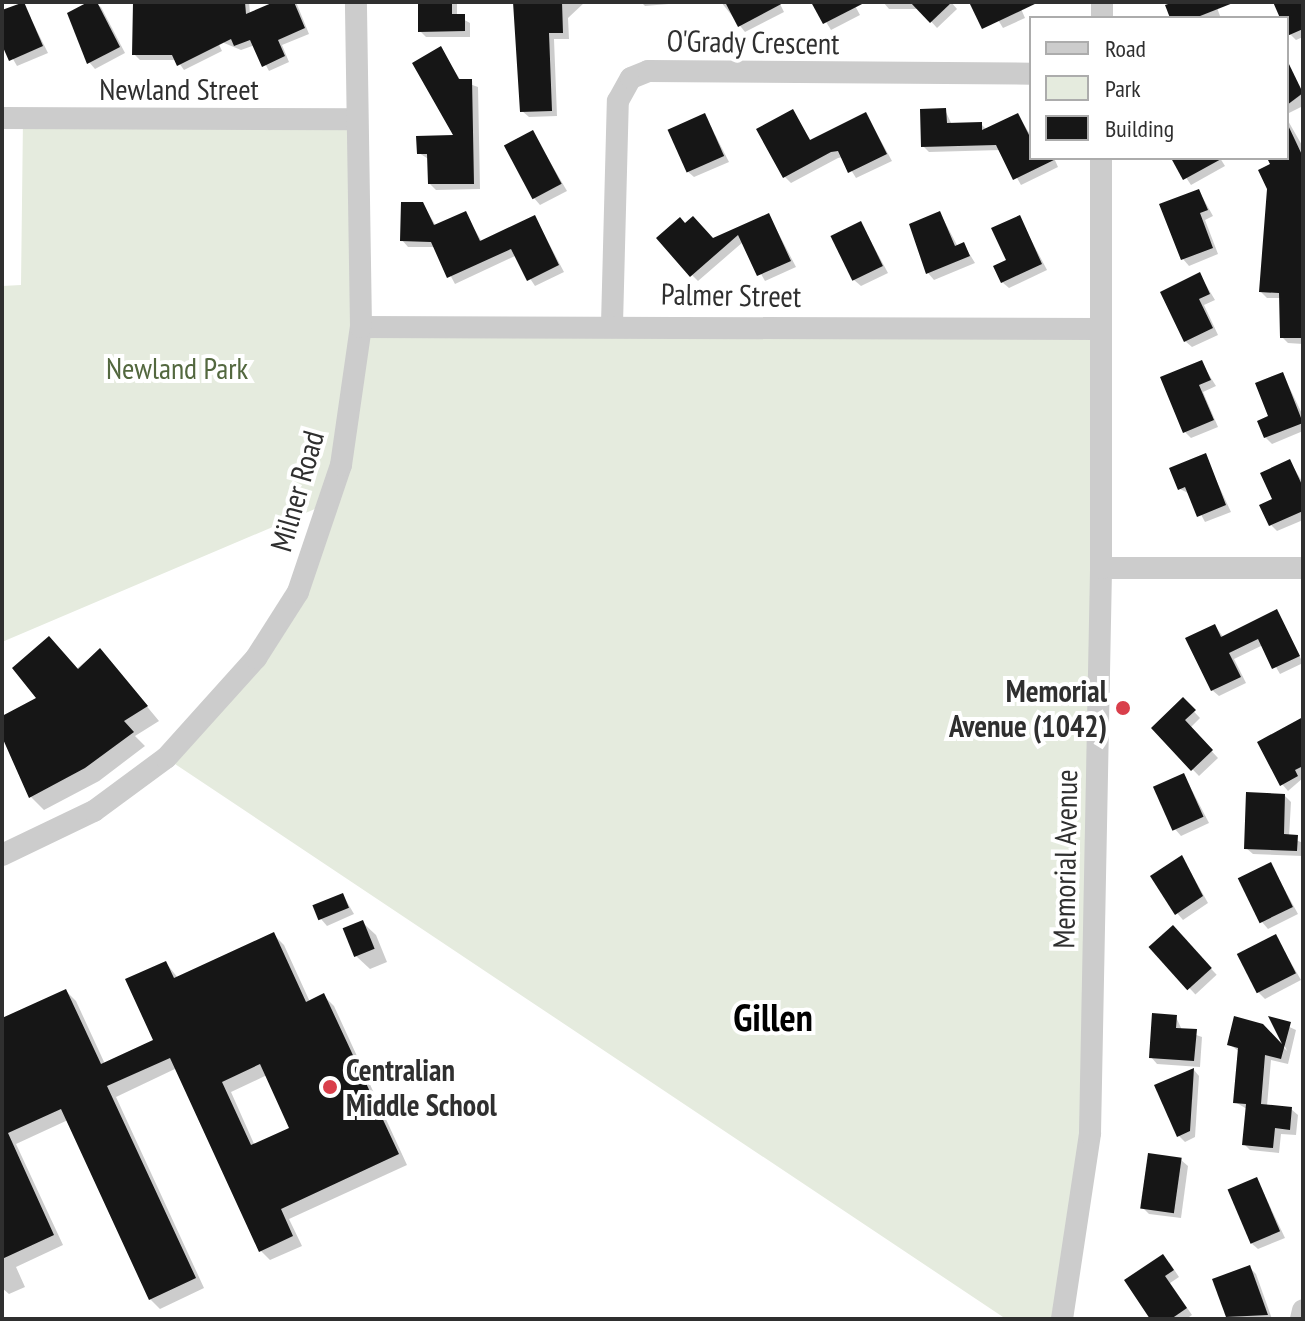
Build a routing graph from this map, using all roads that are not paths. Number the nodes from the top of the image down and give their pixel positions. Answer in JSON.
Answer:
{"nodes":[{"id":1,"x":356,"y":2,"type":"edge"},
{"id":2,"x":1029,"y":74,"type":"edge"},
{"id":3,"x":2,"y":118,"type":"edge"},
{"id":4,"x":355,"y":119,"type":"junction"},
{"id":5,"x":1101,"y":160,"type":"edge"},
{"id":6,"x":612,"y":324,"type":"junction"},
{"id":7,"x":361,"y":327,"type":"junction"},
{"id":8,"x":1100,"y":329,"type":"junction"},
{"id":9,"x":1101,"y":568,"type":"junction"},
{"id":10,"x":1303,"y":568,"type":"edge"},
{"id":11,"x":2,"y":855,"type":"edge"},
{"id":12,"x":1303,"y":1310,"type":"edge"},
{"id":13,"x":1062,"y":1319,"type":"edge"},
{"id":14,"x":1301,"y":1319,"type":"edge"}],
"edges":[{"from":1,"to":4,"type":"street","name":"Milner Road"},
{"from":2,"to":6,"type":"street","name":"O'Grady Crescent"},
{"from":3,"to":4,"type":"street","name":"Newland Street"},
{"from":4,"to":7,"type":"street","name":"Milner Road"},
{"from":5,"to":8,"type":"street","name":"Memorial Avenue"},
{"from":6,"to":7,"type":"street","name":"Palmer Street"},
{"from":6,"to":8,"type":"street","name":"Palmer Street"},
{"from":7,"to":11,"type":"street","name":"Milner Road"},
{"from":8,"to":9,"type":"street","name":"Memorial Avenue"},
{"from":9,"to":10,"type":"street"},
{"from":9,"to":13,"type":"street","name":"Memorial Avenue"},
{"from":12,"to":14,"type":"street"}]}
